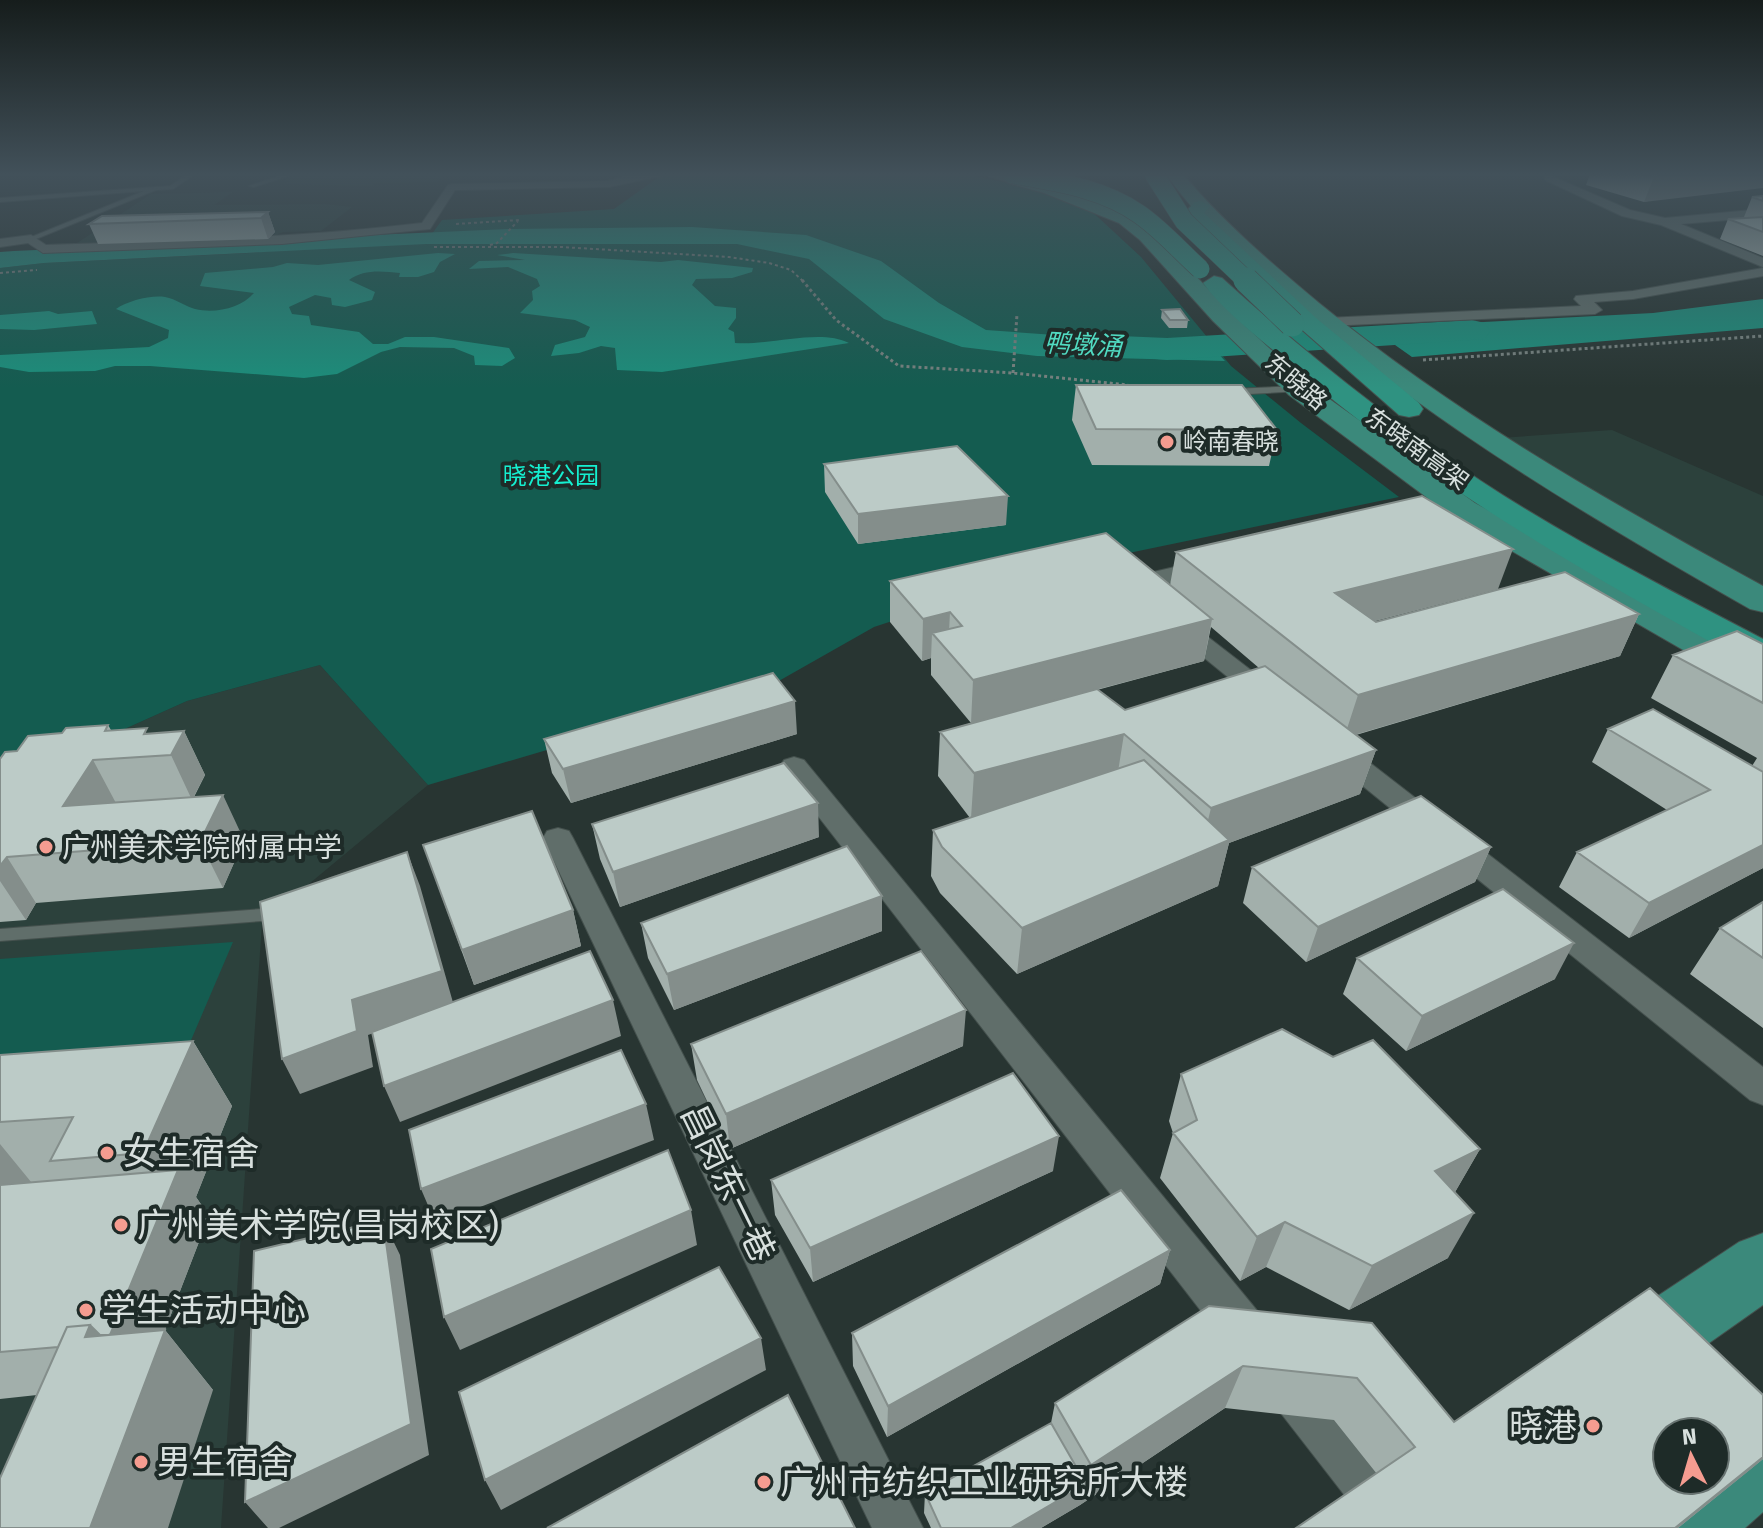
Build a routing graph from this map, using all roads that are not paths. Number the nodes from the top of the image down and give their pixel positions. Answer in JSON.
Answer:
{"nodes":[{"id":1,"x":39,"y":245,"type":"edge"},
{"id":2,"x":133,"y":245,"type":"edge"},
{"id":3,"x":1155,"y":245,"type":"edge"},
{"id":4,"x":1174,"y":245,"type":"edge"},
{"id":5,"x":1182,"y":245,"type":"edge"},
{"id":6,"x":1208,"y":245,"type":"edge"},
{"id":7,"x":1226,"y":245,"type":"edge"},
{"id":8,"x":1240,"y":245,"type":"edge"},
{"id":9,"x":1721,"y":245,"type":"edge"},
{"id":10,"x":1763,"y":263,"type":"edge"},
{"id":11,"x":1763,"y":272,"type":"edge"},
{"id":12,"x":1207,"y":276,"type":"junction"},
{"id":13,"x":1329,"y":325,"type":"junction"},
{"id":14,"x":1289,"y":370,"type":"junction"},
{"id":15,"x":1218,"y":393,"type":"edge"},
{"id":16,"x":1559,"y":512,"type":"junction"},
{"id":17,"x":1235,"y":561,"type":"edge"},
{"id":18,"x":1763,"y":601,"type":"edge"},
{"id":19,"x":1763,"y":626,"type":"edge"},
{"id":20,"x":1763,"y":655,"type":"edge"},
{"id":21,"x":1763,"y":679,"type":"edge"},
{"id":22,"x":1289,"y":713,"type":"edge"},
{"id":23,"x":1314,"y":733,"type":"edge"},
{"id":24,"x":794,"y":766,"type":"dead end"},
{"id":25,"x":558,"y":838,"type":"dead end"},
{"id":26,"x":262,"y":915,"type":"edge"},
{"id":27,"x":0,"y":935,"type":"edge"},
{"id":28,"x":1763,"y":1089,"type":"edge"},
{"id":29,"x":1763,"y":1265,"type":"edge"},
{"id":30,"x":1578,"y":1391,"type":"edge"},
{"id":31,"x":1763,"y":1462,"type":"edge"},
{"id":32,"x":1406,"y":1509,"type":"edge"},
{"id":33,"x":898,"y":1528,"type":"edge"},
{"id":34,"x":1685,"y":1528,"type":"edge"}],
"edges":[{"from":1,"to":2,"type":"street"},
{"from":3,"to":14,"type":"main road","name":"东晓路"},
{"from":4,"to":12,"type":"highway","bridge":true},
{"from":5,"to":12,"type":"highway","name":"东晓南高架","bridge":true},
{"from":6,"to":16,"type":"highway","name":"东晓南高架","bridge":true},
{"from":7,"to":16,"type":"highway"},
{"from":8,"to":13,"type":"main road"},
{"from":9,"to":10,"type":"street"},
{"from":11,"to":13,"type":"street"},
{"from":12,"to":14,"type":"highway","name":"东晓南高架"},
{"from":13,"to":18,"type":"main road"},
{"from":14,"to":15,"type":"lane"},
{"from":14,"to":20,"type":"highway","name":"东晓南高架"},
{"from":14,"to":21,"type":"main road","name":"东晓路"},
{"from":16,"to":19,"type":"highway","name":"东晓南高架"},
{"from":17,"to":22,"type":"street"},
{"from":23,"to":28,"type":"street"},
{"from":24,"to":32,"type":"street"},
{"from":25,"to":33,"type":"street","name":"昌岗东一巷"},
{"from":26,"to":27,"type":"lane"},
{"from":29,"to":30,"type":"main road"},
{"from":31,"to":34,"type":"main road"}]}
